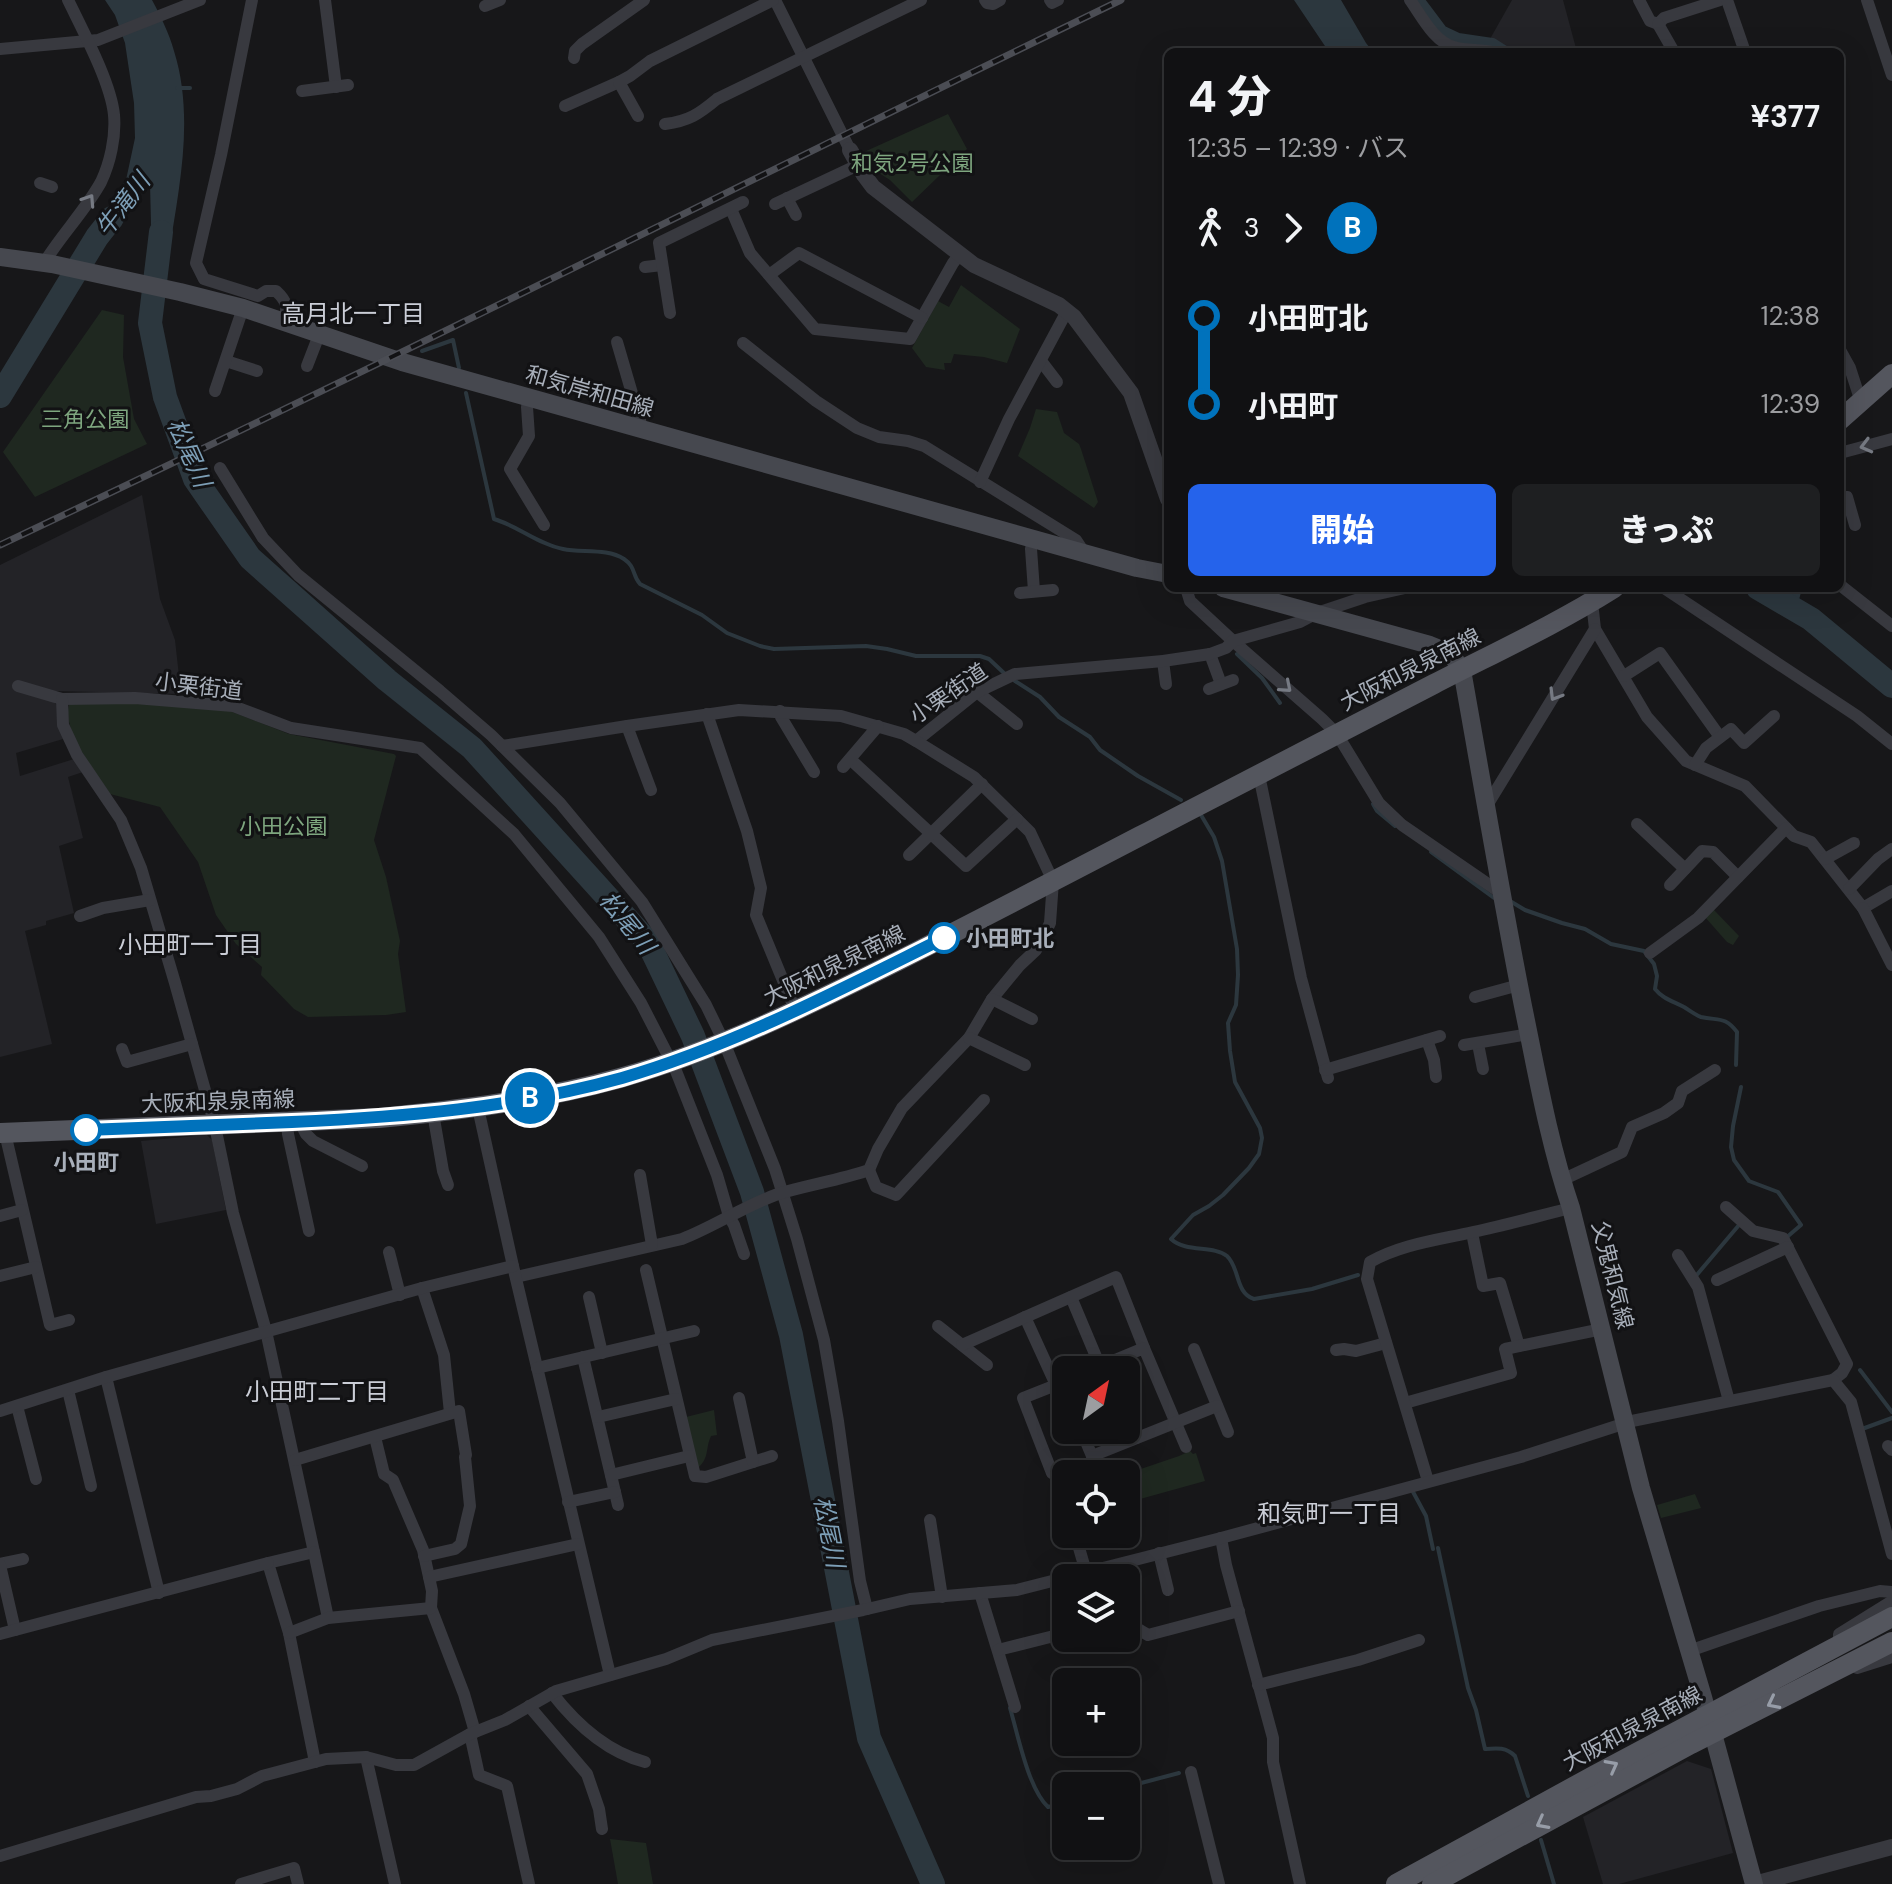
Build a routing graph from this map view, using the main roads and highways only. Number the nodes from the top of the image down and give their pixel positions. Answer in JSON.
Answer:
{"nodes":[{"id":1,"x":0,"y":257,"type":"edge"},
{"id":2,"x":1892,"y":374,"type":"edge"},
{"id":3,"x":1844,"y":417,"type":"edge"},
{"id":4,"x":1164,"y":573,"type":"edge"},
{"id":5,"x":1238,"y":592,"type":"edge"},
{"id":6,"x":1608,"y":592,"type":"edge"},
{"id":7,"x":1462,"y":670,"type":"junction"},
{"id":8,"x":2,"y":1133,"type":"edge"},
{"id":9,"x":1892,"y":1617,"type":"edge"},
{"id":10,"x":1892,"y":1642,"type":"edge"},
{"id":11,"x":1710,"y":1724,"type":"junction"},
{"id":12,"x":1396,"y":1884,"type":"edge"},
{"id":13,"x":1432,"y":1884,"type":"edge"},
{"id":14,"x":1754,"y":1884,"type":"edge"}],
"edges":[{"from":1,"to":4,"type":"main road","name":"和気岸和田線"},
{"from":2,"to":3,"type":"main road"},
{"from":5,"to":7,"type":"main road"},
{"from":6,"to":7,"type":"main road","name":"大阪和泉泉南線"},
{"from":7,"to":8,"type":"main road","name":"大阪和泉泉南線"},
{"from":7,"to":11,"type":"main road","name":"父鬼和気線"},
{"from":9,"to":11,"type":"main road","name":"大阪和泉泉南線"},
{"from":10,"to":11,"type":"main road","name":"大阪和泉泉南線","one_way":true},
{"from":12,"to":11,"type":"main road","name":"大阪和泉泉南線","one_way":true},
{"from":11,"to":13,"type":"main road","name":"大阪和泉泉南線","one_way":true},
{"from":11,"to":14,"type":"main road","name":"父鬼和気線"}]}
